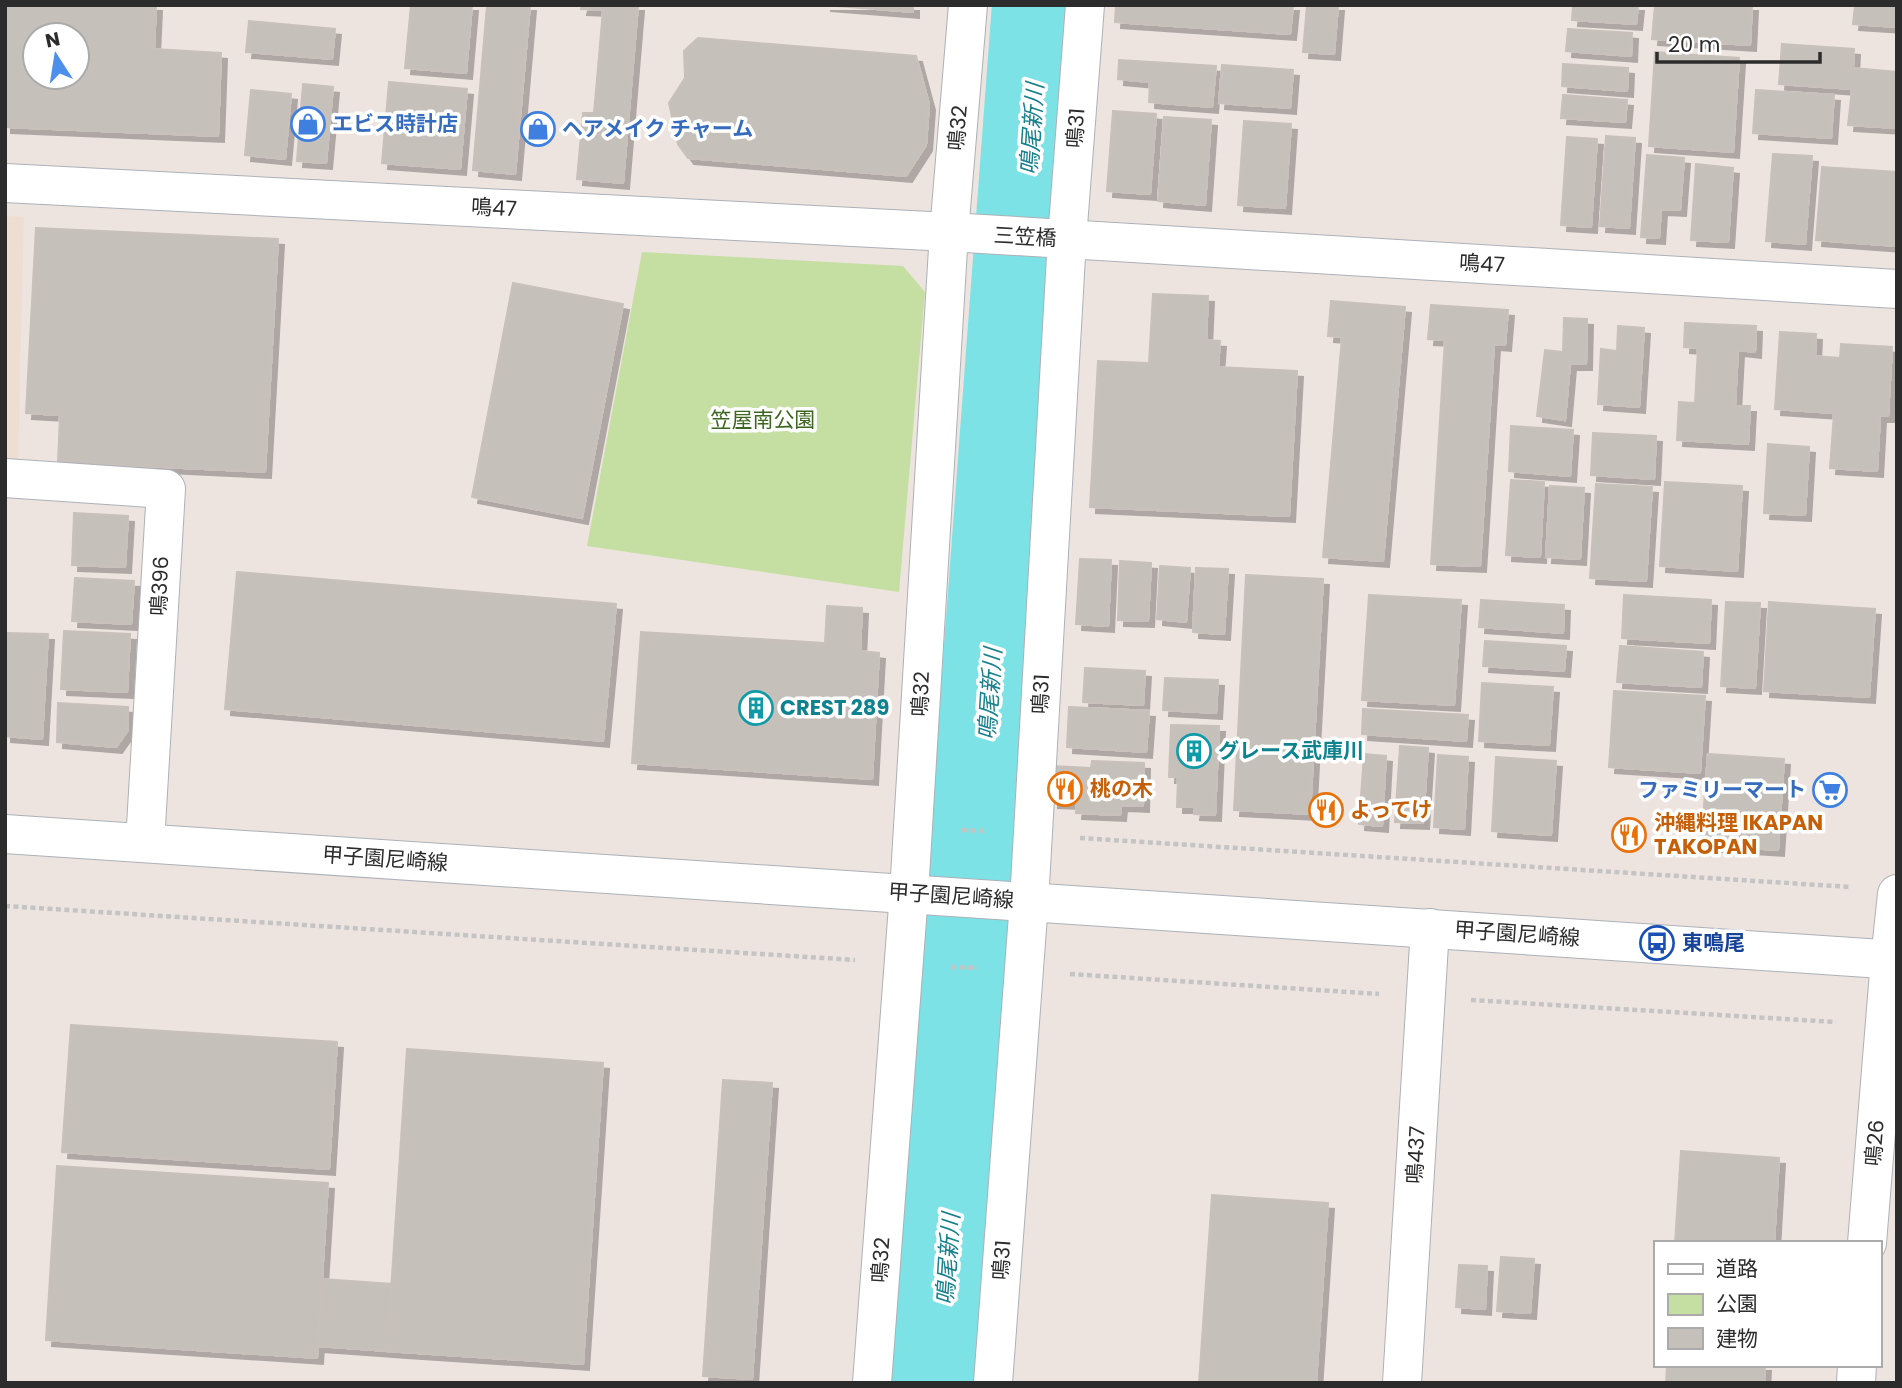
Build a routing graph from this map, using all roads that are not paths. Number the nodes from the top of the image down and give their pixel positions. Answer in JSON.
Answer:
{"nodes":[{"id":1,"x":968,"y":5,"type":"edge"},
{"id":2,"x":1085,"y":5,"type":"edge"},
{"id":3,"x":5,"y":183,"type":"edge"},
{"id":4,"x":966,"y":233,"type":"junction"},
{"id":5,"x":1067,"y":239,"type":"junction"},
{"id":6,"x":1897,"y":289,"type":"edge"},
{"id":7,"x":5,"y":478,"type":"edge"},
{"id":8,"x":5,"y":834,"type":"edge"},
{"id":9,"x":145,"y":843,"type":"junction"},
{"id":10,"x":921,"y":894,"type":"junction"},
{"id":11,"x":1897,"y":894,"type":"edge"},
{"id":12,"x":1016,"y":901,"type":"junction"},
{"id":13,"x":1430,"y":928,"type":"junction"},
{"id":14,"x":1893,"y":960,"type":"edge"},
{"id":15,"x":1889,"y":1063,"type":"edge"},
{"id":16,"x":1867,"y":1241,"type":"edge"},
{"id":17,"x":872,"y":1383,"type":"edge"},
{"id":18,"x":993,"y":1383,"type":"edge"},
{"id":19,"x":1402,"y":1383,"type":"edge"}],
"edges":[{"from":1,"to":4,"type":"street","name":"鳴32"},
{"from":2,"to":5,"type":"street","name":"鳴31"},
{"from":3,"to":4,"type":"street","name":"鳴47"},
{"from":4,"to":5,"type":"street","name":"三笠橋"},
{"from":4,"to":10,"type":"street","name":"鳴32"},
{"from":5,"to":6,"type":"street","name":"鳴47"},
{"from":5,"to":12,"type":"street","name":"鳴31"},
{"from":7,"to":9,"type":"street","name":"鳴396"},
{"from":8,"to":9,"type":"street","name":"甲子園尼崎線"},
{"from":9,"to":10,"type":"street","name":"甲子園尼崎線"},
{"from":10,"to":12,"type":"street","name":"甲子園尼崎線"},
{"from":10,"to":17,"type":"street","name":"鳴32"},
{"from":11,"to":14,"type":"street","name":"鳴26"},
{"from":12,"to":13,"type":"street","name":"甲子園尼崎線"},
{"from":12,"to":18,"type":"street","name":"鳴31"},
{"from":13,"to":14,"type":"street","name":"甲子園尼崎線"},
{"from":13,"to":19,"type":"street","name":"鳴437"},
{"from":14,"to":15,"type":"street","name":"鳴26"},
{"from":15,"to":16,"type":"street","name":"鳴26"}]}
